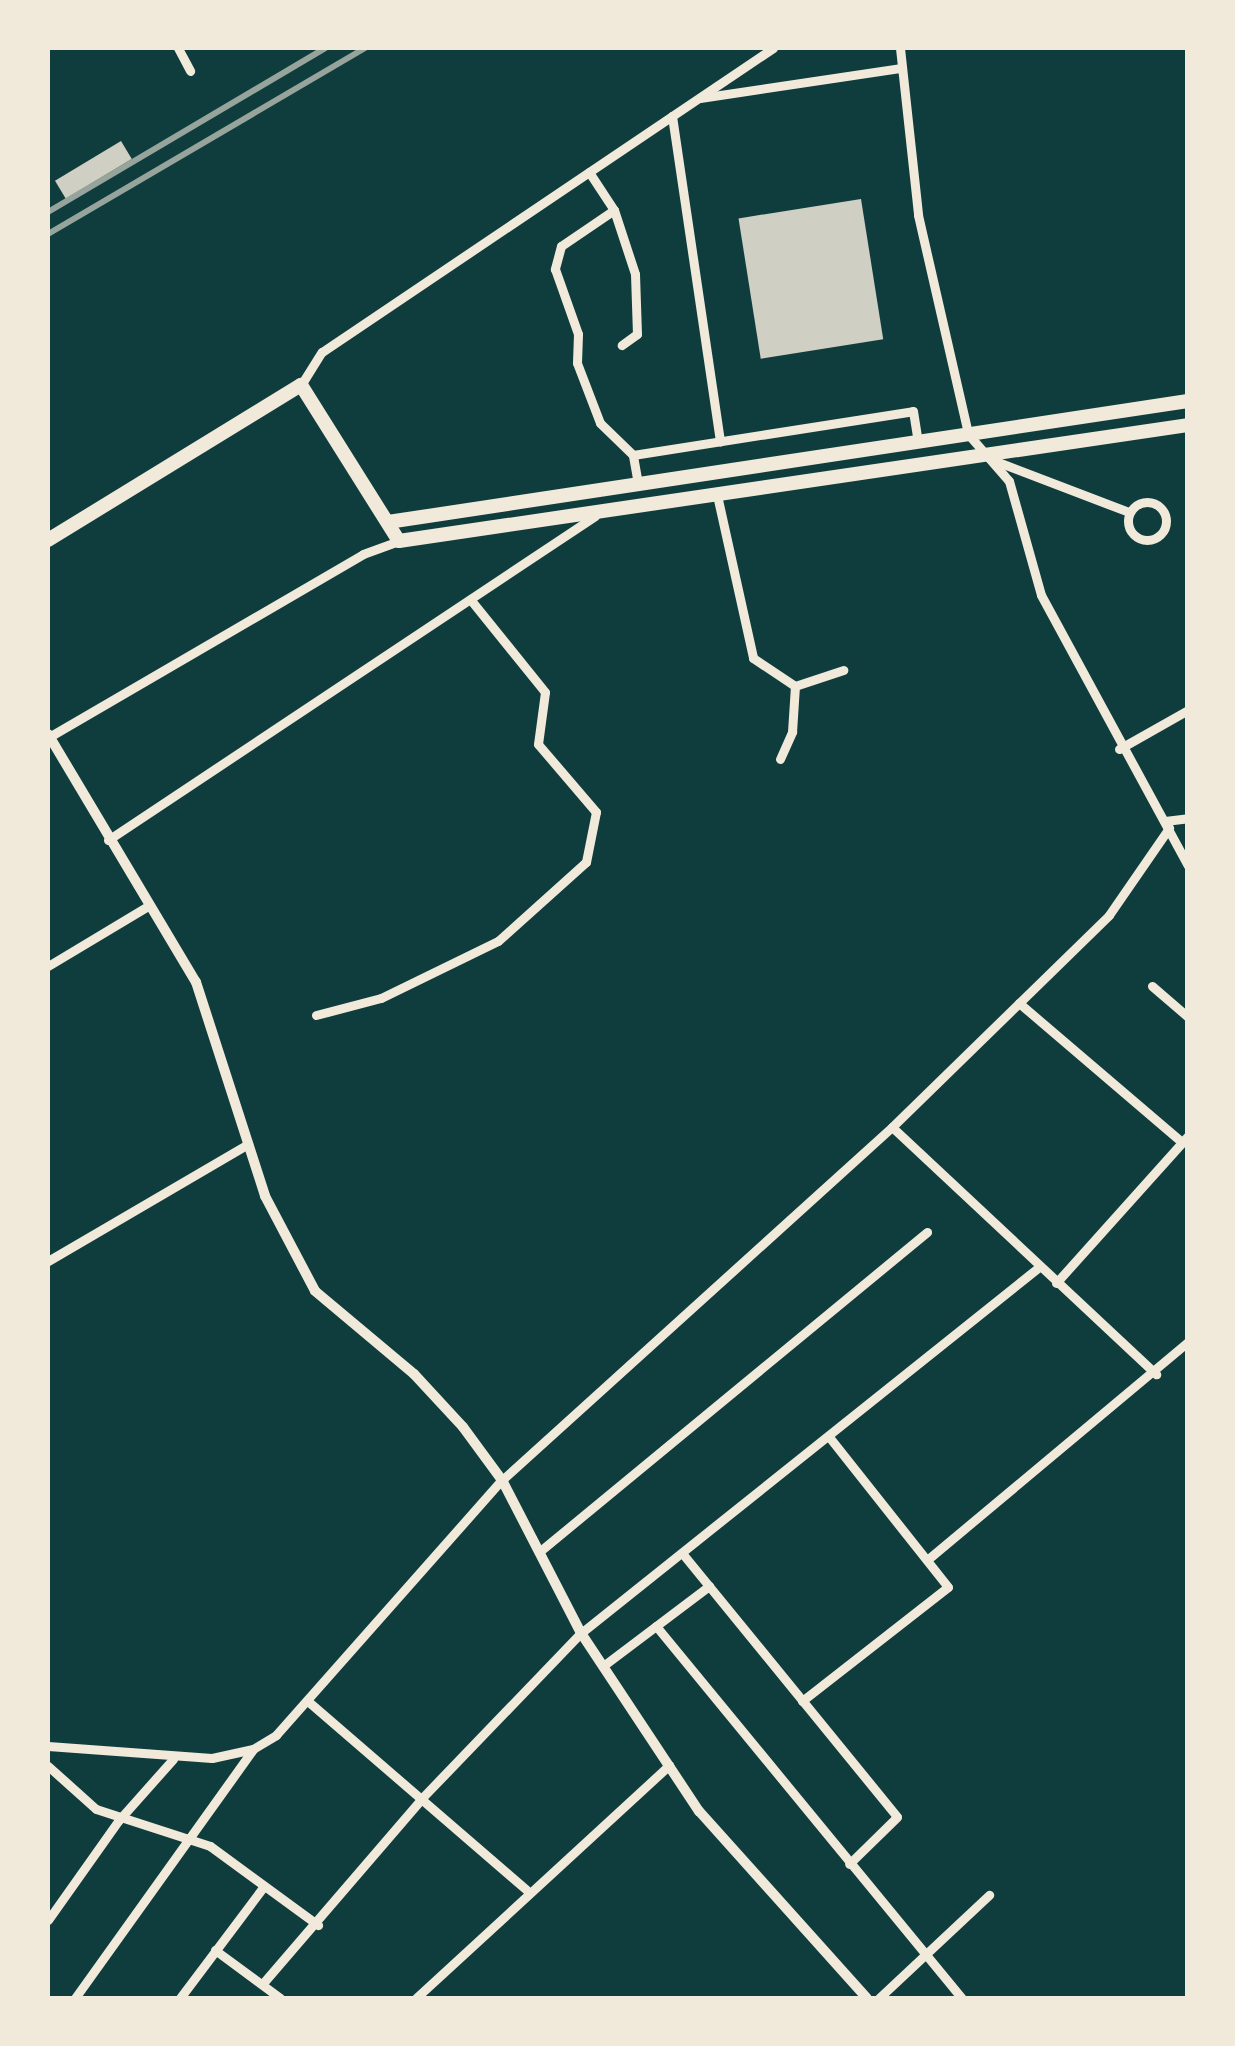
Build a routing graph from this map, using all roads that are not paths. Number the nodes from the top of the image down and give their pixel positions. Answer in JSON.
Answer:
{"nodes":[{"id":1,"x":178,"y":48,"type":"edge"},
{"id":2,"x":773,"y":48,"type":"edge"},
{"id":3,"x":900,"y":48,"type":"edge"},
{"id":4,"x":900,"y":68,"type":"junction"},
{"id":5,"x":190,"y":71,"type":"dead end"},
{"id":6,"x":698,"y":98,"type":"junction"},
{"id":7,"x":672,"y":116,"type":"junction"},
{"id":8,"x":589,"y":172,"type":"junction"},
{"id":9,"x":614,"y":210,"type":"junction"},
{"id":10,"x":622,"y":346,"type":"dead end"},
{"id":11,"x":301,"y":385,"type":"junction"},
{"id":12,"x":1187,"y":406,"type":"edge"},
{"id":13,"x":1188,"y":425,"type":"edge"},
{"id":14,"x":968,"y":434,"type":"junction"},
{"id":15,"x":720,"y":441,"type":"junction"},
{"id":16,"x":918,"y":442,"type":"junction"},
{"id":17,"x":633,"y":455,"type":"junction"},
{"id":18,"x":982,"y":456,"type":"junction"},
{"id":19,"x":638,"y":484,"type":"junction"},
{"id":20,"x":716,"y":495,"type":"junction"},
{"id":21,"x":602,"y":512,"type":"junction"},
{"id":22,"x":1128,"y":512,"type":"junction"},
{"id":23,"x":388,"y":522,"type":"junction"},
{"id":24,"x":48,"y":540,"type":"edge"},
{"id":25,"x":399,"y":541,"type":"junction"},
{"id":26,"x":470,"y":599,"type":"junction"},
{"id":27,"x":842,"y":670,"type":"dead end"},
{"id":28,"x":795,"y":686,"type":"junction"},
{"id":29,"x":1188,"y":710,"type":"edge"},
{"id":30,"x":48,"y":736,"type":"edge"},
{"id":31,"x":1119,"y":749,"type":"junction"},
{"id":32,"x":780,"y":760,"type":"dead end"},
{"id":33,"x":1188,"y":818,"type":"edge"},
{"id":34,"x":1167,"y":824,"type":"junction"},
{"id":35,"x":108,"y":840,"type":"junction"},
{"id":36,"x":1188,"y":866,"type":"edge"},
{"id":37,"x":146,"y":907,"type":"junction"},
{"id":38,"x":48,"y":966,"type":"edge"},
{"id":39,"x":1152,"y":986,"type":"dead end"},
{"id":40,"x":1019,"y":1004,"type":"junction"},
{"id":41,"x":316,"y":1015,"type":"dead end"},
{"id":42,"x":1188,"y":1017,"type":"edge"},
{"id":43,"x":892,"y":1128,"type":"junction"},
{"id":44,"x":1185,"y":1139,"type":"edge"},
{"id":45,"x":248,"y":1144,"type":"junction"},
{"id":46,"x":927,"y":1232,"type":"dead end"},
{"id":47,"x":48,"y":1260,"type":"edge"},
{"id":48,"x":1039,"y":1268,"type":"junction"},
{"id":49,"x":1056,"y":1283,"type":"junction"},
{"id":50,"x":1188,"y":1342,"type":"edge"},
{"id":51,"x":1156,"y":1374,"type":"junction"},
{"id":52,"x":829,"y":1436,"type":"junction"},
{"id":53,"x":502,"y":1480,"type":"junction"},
{"id":54,"x":539,"y":1552,"type":"junction"},
{"id":55,"x":682,"y":1553,"type":"junction"},
{"id":56,"x":927,"y":1560,"type":"junction"},
{"id":57,"x":709,"y":1586,"type":"junction"},
{"id":58,"x":656,"y":1626,"type":"junction"},
{"id":59,"x":581,"y":1632,"type":"junction"},
{"id":60,"x":603,"y":1666,"type":"junction"},
{"id":61,"x":802,"y":1701,"type":"junction"},
{"id":62,"x":310,"y":1703,"type":"junction"},
{"id":63,"x":48,"y":1746,"type":"edge"},
{"id":64,"x":252,"y":1750,"type":"junction"},
{"id":65,"x":173,"y":1759,"type":"junction"},
{"id":66,"x":669,"y":1765,"type":"junction"},
{"id":67,"x":48,"y":1766,"type":"edge"},
{"id":68,"x":422,"y":1798,"type":"junction"},
{"id":69,"x":118,"y":1821,"type":"junction"},
{"id":70,"x":184,"y":1841,"type":"junction"},
{"id":71,"x":849,"y":1864,"type":"junction"},
{"id":72,"x":264,"y":1886,"type":"junction"},
{"id":73,"x":528,"y":1890,"type":"junction"},
{"id":74,"x":989,"y":1895,"type":"dead end"},
{"id":75,"x":50,"y":1912,"type":"edge"},
{"id":76,"x":318,"y":1924,"type":"junction"},
{"id":77,"x":215,"y":1950,"type":"junction"},
{"id":78,"x":926,"y":1956,"type":"junction"},
{"id":79,"x":264,"y":1982,"type":"junction"},
{"id":80,"x":75,"y":1998,"type":"edge"},
{"id":81,"x":180,"y":1998,"type":"edge"},
{"id":82,"x":280,"y":1998,"type":"edge"},
{"id":83,"x":416,"y":1998,"type":"edge"},
{"id":84,"x":866,"y":1998,"type":"edge"},
{"id":85,"x":880,"y":1998,"type":"edge"},
{"id":86,"x":962,"y":1998,"type":"edge"}],
"edges":[{"from":1,"to":5,"type":"street"},
{"from":2,"to":6,"type":"street"},
{"from":3,"to":4,"type":"street"},
{"from":4,"to":6,"type":"street"},
{"from":4,"to":14,"type":"street"},
{"from":6,"to":7,"type":"street"},
{"from":7,"to":8,"type":"street"},
{"from":7,"to":15,"type":"street"},
{"from":8,"to":9,"type":"street"},
{"from":8,"to":11,"type":"street"},
{"from":9,"to":10,"type":"street"},
{"from":9,"to":17,"type":"street"},
{"from":11,"to":23,"type":"main road"},
{"from":11,"to":24,"type":"main road"},
{"from":12,"to":14,"type":"main road"},
{"from":13,"to":18,"type":"main road"},
{"from":14,"to":16,"type":"main road"},
{"from":14,"to":18,"type":"street"},
{"from":15,"to":16,"type":"street"},
{"from":15,"to":17,"type":"street"},
{"from":16,"to":19,"type":"main road"},
{"from":17,"to":19,"type":"street"},
{"from":18,"to":20,"type":"main road"},
{"from":18,"to":22,"type":"street"},
{"from":18,"to":31,"type":"street"},
{"from":19,"to":23,"type":"main road"},
{"from":20,"to":21,"type":"main road"},
{"from":20,"to":28,"type":"street"},
{"from":21,"to":25,"type":"main road"},
{"from":21,"to":26,"type":"street"},
{"from":22,"to":22,"type":"street"},
{"from":23,"to":25,"type":"main road"},
{"from":25,"to":30,"type":"street"},
{"from":26,"to":35,"type":"street"},
{"from":26,"to":41,"type":"street"},
{"from":27,"to":28,"type":"street"},
{"from":28,"to":32,"type":"street"},
{"from":29,"to":31,"type":"street"},
{"from":30,"to":35,"type":"street"},
{"from":31,"to":34,"type":"street"},
{"from":33,"to":34,"type":"street"},
{"from":34,"to":36,"type":"street"},
{"from":34,"to":40,"type":"street"},
{"from":35,"to":37,"type":"street"},
{"from":37,"to":38,"type":"street"},
{"from":37,"to":45,"type":"street"},
{"from":39,"to":42,"type":"street"},
{"from":40,"to":43,"type":"street"},
{"from":40,"to":44,"type":"street"},
{"from":43,"to":48,"type":"street"},
{"from":43,"to":53,"type":"street"},
{"from":44,"to":49,"type":"street"},
{"from":45,"to":47,"type":"street"},
{"from":45,"to":53,"type":"street"},
{"from":46,"to":54,"type":"street"},
{"from":48,"to":49,"type":"street"},
{"from":48,"to":52,"type":"street"},
{"from":49,"to":51,"type":"street"},
{"from":50,"to":51,"type":"street"},
{"from":51,"to":56,"type":"street"},
{"from":52,"to":55,"type":"street"},
{"from":52,"to":56,"type":"street"},
{"from":53,"to":54,"type":"street"},
{"from":53,"to":62,"type":"street"},
{"from":54,"to":59,"type":"street"},
{"from":55,"to":57,"type":"street"},
{"from":55,"to":59,"type":"street"},
{"from":56,"to":61,"type":"street"},
{"from":57,"to":58,"type":"street"},
{"from":57,"to":61,"type":"street"},
{"from":58,"to":60,"type":"street"},
{"from":58,"to":71,"type":"street"},
{"from":59,"to":60,"type":"street"},
{"from":59,"to":68,"type":"street"},
{"from":60,"to":66,"type":"street"},
{"from":61,"to":71,"type":"street"},
{"from":62,"to":64,"type":"street"},
{"from":62,"to":68,"type":"street"},
{"from":63,"to":65,"type":"street"},
{"from":64,"to":65,"type":"street"},
{"from":64,"to":70,"type":"street"},
{"from":65,"to":69,"type":"street"},
{"from":66,"to":73,"type":"street"},
{"from":66,"to":84,"type":"street"},
{"from":67,"to":69,"type":"street"},
{"from":68,"to":73,"type":"street"},
{"from":68,"to":76,"type":"street"},
{"from":69,"to":70,"type":"street"},
{"from":69,"to":75,"type":"street"},
{"from":70,"to":72,"type":"street"},
{"from":70,"to":80,"type":"street"},
{"from":71,"to":78,"type":"street"},
{"from":72,"to":76,"type":"street"},
{"from":72,"to":77,"type":"street"},
{"from":73,"to":83,"type":"street"},
{"from":74,"to":78,"type":"street"},
{"from":76,"to":79,"type":"street"},
{"from":77,"to":79,"type":"street"},
{"from":77,"to":81,"type":"street"},
{"from":78,"to":85,"type":"street"},
{"from":78,"to":86,"type":"street"},
{"from":79,"to":82,"type":"street"}]}
